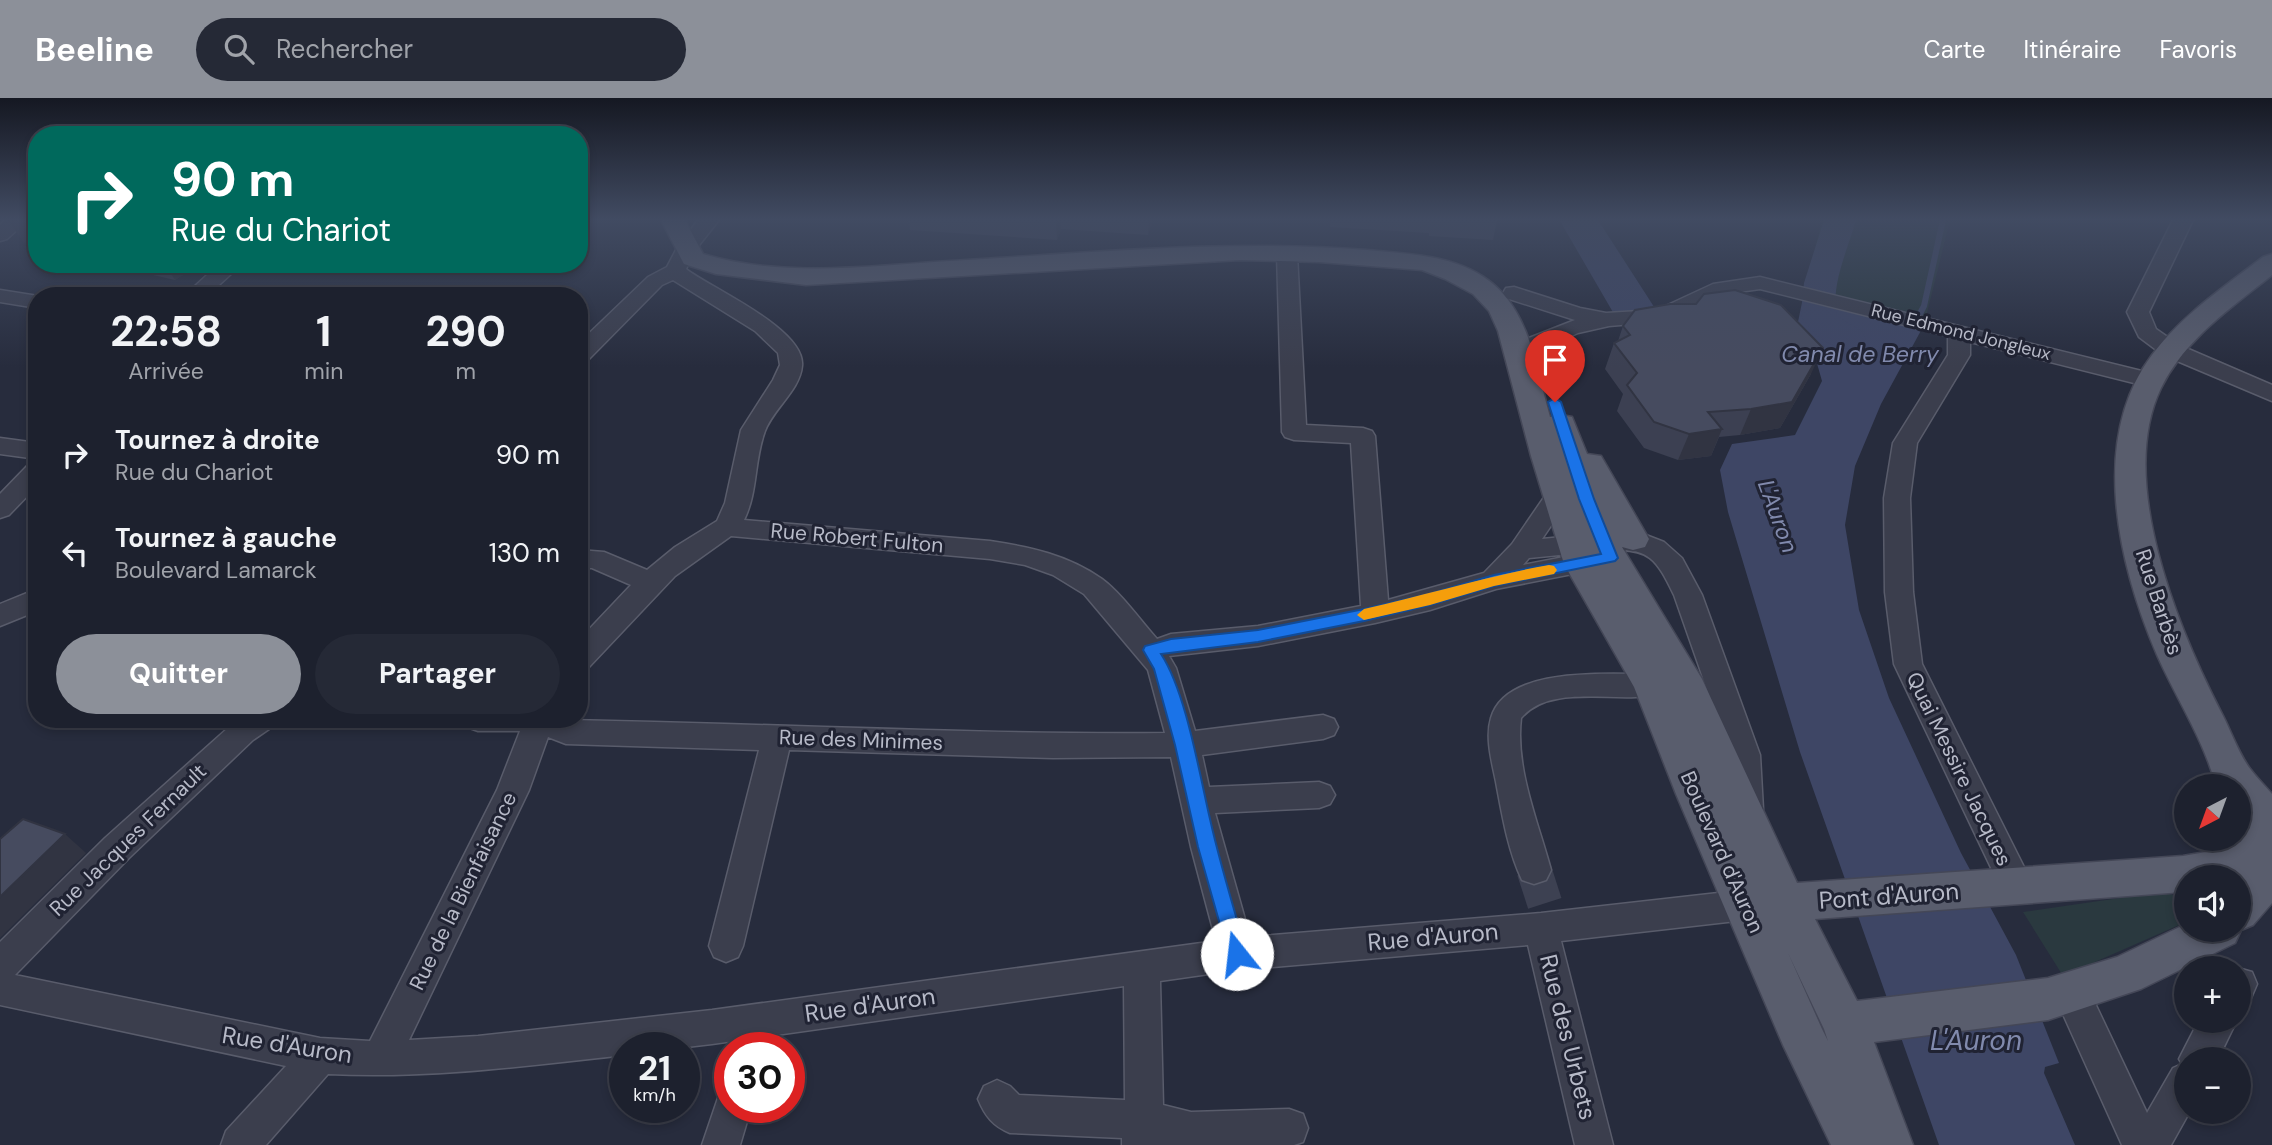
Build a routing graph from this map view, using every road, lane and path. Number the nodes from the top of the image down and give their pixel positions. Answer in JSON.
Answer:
{"nodes":[{"id":1,"x":669,"y":269,"type":"edge"},
{"id":2,"x":684,"y":269,"type":"edge"},
{"id":3,"x":747,"y":269,"type":"edge"},
{"id":4,"x":947,"y":269,"type":"edge"},
{"id":5,"x":1288,"y":269,"type":"edge"},
{"id":6,"x":1442,"y":269,"type":"edge"},
{"id":7,"x":1478,"y":269,"type":"edge"},
{"id":8,"x":2159,"y":269,"type":"edge"},
{"id":9,"x":2263,"y":269,"type":"edge"},
{"id":10,"x":221,"y":273,"type":"edge"},
{"id":11,"x":205,"y":287,"type":"edge"},
{"id":12,"x":1514,"y":293,"type":"junction"},
{"id":13,"x":0,"y":296,"type":"edge"},
{"id":14,"x":28,"y":301,"type":"edge"},
{"id":15,"x":1615,"y":319,"type":"junction"},
{"id":16,"x":1959,"y":332,"type":"junction"},
{"id":17,"x":1536,"y":343,"type":"junction"},
{"id":18,"x":588,"y":347,"type":"edge"},
{"id":19,"x":2171,"y":350,"type":"junction"},
{"id":20,"x":2150,"y":380,"type":"junction"},
{"id":21,"x":2272,"y":394,"type":"edge"},
{"id":22,"x":0,"y":446,"type":"edge"},
{"id":23,"x":28,"y":450,"type":"edge"},
{"id":24,"x":28,"y":480,"type":"edge"},
{"id":25,"x":1558,"y":496,"type":"junction"},
{"id":26,"x":0,"y":509,"type":"edge"},
{"id":27,"x":727,"y":527,"type":"junction"},
{"id":28,"x":1600,"y":550,"type":"junction"},
{"id":29,"x":1521,"y":551,"type":"junction"},
{"id":30,"x":588,"y":559,"type":"edge"},
{"id":31,"x":1494,"y":580,"type":"junction"},
{"id":32,"x":649,"y":582,"type":"junction"},
{"id":33,"x":0,"y":591,"type":"edge"},
{"id":34,"x":28,"y":600,"type":"edge"},
{"id":35,"x":28,"y":603,"type":"edge"},
{"id":36,"x":1375,"y":612,"type":"junction"},
{"id":37,"x":0,"y":616,"type":"edge"},
{"id":38,"x":588,"y":649,"type":"edge"},
{"id":39,"x":1151,"y":650,"type":"junction"},
{"id":40,"x":1652,"y":685,"type":"junction"},
{"id":41,"x":1323,"y":727,"type":"dead end"},
{"id":42,"x":248,"y":728,"type":"edge"},
{"id":43,"x":537,"y":728,"type":"edge"},
{"id":44,"x":557,"y":728,"type":"edge"},
{"id":45,"x":777,"y":738,"type":"junction"},
{"id":46,"x":1184,"y":745,"type":"junction"},
{"id":47,"x":1319,"y":795,"type":"dead end"},
{"id":48,"x":1197,"y":802,"type":"junction"},
{"id":49,"x":1748,"y":818,"type":"junction"},
{"id":50,"x":2254,"y":825,"type":"edge"},
{"id":51,"x":2199,"y":865,"type":"edge"},
{"id":52,"x":1534,"y":870,"type":"tunnel mouth"},
{"id":53,"x":2174,"y":876,"type":"edge"},
{"id":54,"x":2004,"y":886,"type":"junction"},
{"id":55,"x":2251,"y":897,"type":"edge"},
{"id":56,"x":2272,"y":906,"type":"edge"},
{"id":57,"x":1763,"y":915,"type":"junction"},
{"id":58,"x":2251,"y":915,"type":"edge"},
{"id":59,"x":1547,"y":920,"type":"junction"},
{"id":60,"x":2193,"y":942,"type":"edge"},
{"id":61,"x":726,"y":946,"type":"dead end"},
{"id":62,"x":1237,"y":954,"type":"junction"},
{"id":63,"x":0,"y":965,"type":"edge"},
{"id":64,"x":1142,"y":968,"type":"junction"},
{"id":65,"x":0,"y":988,"type":"edge"},
{"id":66,"x":2059,"y":995,"type":"junction"},
{"id":67,"x":1845,"y":1024,"type":"junction"},
{"id":68,"x":762,"y":1032,"type":"edge"},
{"id":69,"x":714,"y":1037,"type":"edge"},
{"id":70,"x":320,"y":1056,"type":"junction"},
{"id":71,"x":380,"y":1059,"type":"junction"},
{"id":72,"x":997,"y":1099,"type":"dead end"},
{"id":73,"x":2174,"y":1102,"type":"edge"},
{"id":74,"x":728,"y":1123,"type":"edge"},
{"id":75,"x":1289,"y":1128,"type":"dead end"},
{"id":76,"x":1143,"y":1133,"type":"edge"},
{"id":77,"x":240,"y":1145,"type":"edge"},
{"id":78,"x":721,"y":1145,"type":"edge"},
{"id":79,"x":1594,"y":1145,"type":"edge"},
{"id":80,"x":1857,"y":1145,"type":"edge"},
{"id":81,"x":1889,"y":1145,"type":"edge"},
{"id":82,"x":2143,"y":1145,"type":"edge"},
{"id":83,"x":2150,"y":1145,"type":"edge"}],
"edges":[{"from":1,"to":18,"type":"street"},
{"from":2,"to":27,"type":"street"},
{"from":3,"to":4,"type":"main road"},
{"from":5,"to":36,"type":"street"},
{"from":6,"to":25,"type":"main road"},
{"from":7,"to":12,"type":"main road"},
{"from":8,"to":19,"type":"street"},
{"from":9,"to":19,"type":"main road","name":"Rue Barbès"},
{"from":10,"to":11,"type":"street"},
{"from":12,"to":15,"type":"street","name":"Rue Edmond Jongleux"},
{"from":12,"to":17,"type":"main road"},
{"from":13,"to":14,"type":"street"},
{"from":15,"to":16,"type":"street","name":"Rue Edmond Jongleux"},
{"from":15,"to":17,"type":"street","name":"Rue Edmond Jongleux"},
{"from":16,"to":20,"type":"street","name":"Rue Edmond Jongleux"},
{"from":16,"to":54,"type":"street","name":"Quai Messire Jacques"},
{"from":17,"to":28,"type":"main road"},
{"from":19,"to":20,"type":"main road","name":"Rue Barbès"},
{"from":19,"to":21,"type":"street"},
{"from":20,"to":50,"type":"main road","name":"Rue Barbès"},
{"from":22,"to":23,"type":"street"},
{"from":24,"to":26,"type":"street"},
{"from":25,"to":28,"type":"main road"},
{"from":25,"to":29,"type":"street"},
{"from":27,"to":32,"type":"street"},
{"from":27,"to":39,"type":"street","name":"Rue Robert Fulton"},
{"from":28,"to":29,"type":"street"},
{"from":28,"to":31,"type":"street"},
{"from":28,"to":40,"type":"main road","name":"Boulevard d'Auron"},
{"from":28,"to":49,"type":"main road","name":"Boulevard d'Auron"},
{"from":28,"to":49,"type":"street","name":"Boulevard d'Auron"},
{"from":29,"to":31,"type":"street"},
{"from":30,"to":32,"type":"street"},
{"from":31,"to":36,"type":"street"},
{"from":32,"to":38,"type":"street"},
{"from":33,"to":34,"type":"street"},
{"from":35,"to":37,"type":"street"},
{"from":36,"to":39,"type":"street"},
{"from":39,"to":46,"type":"street","name":"Rue Robert Fulton"},
{"from":40,"to":52,"type":"street"},
{"from":40,"to":57,"type":"main road","name":"Boulevard d'Auron"},
{"from":41,"to":46,"type":"street","name":"Rue des Minimes"},
{"from":42,"to":63,"type":"street","name":"Rue Jacques Fernault"},
{"from":43,"to":71,"type":"street","name":"Rue de la Bienfaisance"},
{"from":44,"to":45,"type":"street","name":"Rue des Minimes"},
{"from":45,"to":46,"type":"street","name":"Rue des Minimes"},
{"from":45,"to":61,"type":"street"},
{"from":46,"to":48,"type":"street","name":"Rue Robert Fulton"},
{"from":47,"to":48,"type":"street"},
{"from":48,"to":62,"type":"street","name":"Rue Robert Fulton"},
{"from":49,"to":57,"type":"main road","name":"Boulevard d'Auron"},
{"from":50,"to":51,"type":"main road","name":"Pont d'Auron"},
{"from":50,"to":55,"type":"main road"},
{"from":53,"to":54,"type":"main road","name":"Pont d'Auron"},
{"from":54,"to":57,"type":"main road","name":"Pont d'Auron"},
{"from":56,"to":58,"type":"main road"},
{"from":57,"to":59,"type":"street","name":"Rue d'Auron"},
{"from":57,"to":67,"type":"main road"},
{"from":57,"to":80,"type":"main road","name":"Boulevard d'Auron"},
{"from":59,"to":62,"type":"street","name":"Rue d'Auron"},
{"from":59,"to":79,"type":"street","name":"Rue des Urbets"},
{"from":60,"to":66,"type":"main road"},
{"from":62,"to":64,"type":"street","name":"Rue d'Auron"},
{"from":64,"to":68,"type":"street","name":"Rue d'Auron"},
{"from":64,"to":76,"type":"street"},
{"from":65,"to":70,"type":"street","name":"Rue d'Auron"},
{"from":66,"to":67,"type":"main road"},
{"from":66,"to":82,"type":"street"},
{"from":67,"to":81,"type":"main road"},
{"from":69,"to":71,"type":"street","name":"Rue d'Auron"},
{"from":70,"to":71,"type":"street","name":"Rue d'Auron"},
{"from":70,"to":77,"type":"street"},
{"from":72,"to":76,"type":"street"},
{"from":73,"to":83,"type":"street"},
{"from":74,"to":78,"type":"street"},
{"from":75,"to":76,"type":"street"}]}
